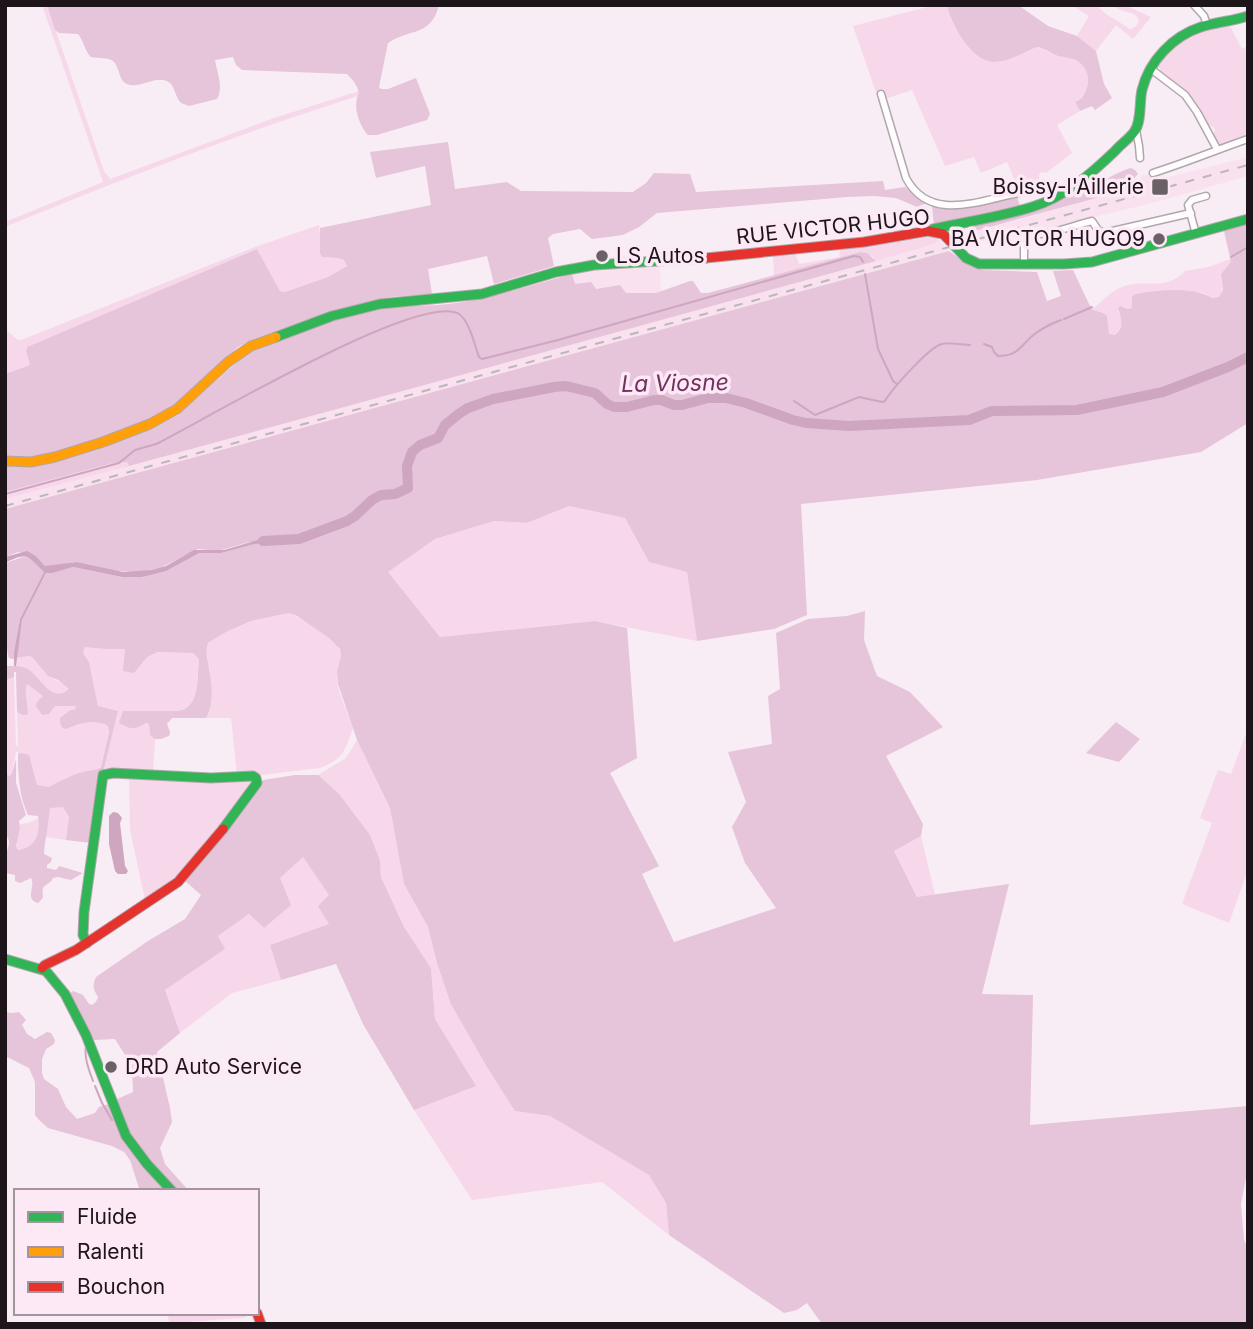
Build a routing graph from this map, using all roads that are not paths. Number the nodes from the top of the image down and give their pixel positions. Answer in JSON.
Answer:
{"nodes":[{"id":1,"x":1194,"y":5,"type":"edge"},
{"id":2,"x":1248,"y":16,"type":"edge"},
{"id":3,"x":1207,"y":25,"type":"junction"},
{"id":4,"x":1151,"y":69,"type":"junction"},
{"id":5,"x":881,"y":94,"type":"dead end"},
{"id":6,"x":1136,"y":130,"type":"junction"},
{"id":7,"x":1248,"y":139,"type":"edge"},
{"id":8,"x":1217,"y":149,"type":"junction"},
{"id":9,"x":1140,"y":158,"type":"dead end"},
{"id":10,"x":1153,"y":173,"type":"dead end"},
{"id":11,"x":1064,"y":192,"type":"junction"},
{"id":12,"x":1206,"y":196,"type":"dead end"},
{"id":13,"x":1191,"y":213,"type":"junction"},
{"id":14,"x":1248,"y":219,"type":"edge"},
{"id":15,"x":955,"y":224,"type":"junction"},
{"id":16,"x":928,"y":231,"type":"junction"},
{"id":17,"x":1196,"y":234,"type":"junction"},
{"id":18,"x":948,"y":239,"type":"junction"},
{"id":19,"x":1024,"y":264,"type":"junction"},
{"id":20,"x":5,"y":461,"type":"edge"},
{"id":21,"x":87,"y":943,"type":"junction"},
{"id":22,"x":5,"y":959,"type":"edge"},
{"id":23,"x":42,"y":968,"type":"junction"},
{"id":24,"x":170,"y":1189,"type":"edge"}],
"edges":[{"from":1,"to":3,"type":"street"},
{"from":2,"to":3,"type":"street"},
{"from":3,"to":4,"type":"street"},
{"from":4,"to":6,"type":"street"},
{"from":4,"to":8,"type":"street"},
{"from":5,"to":11,"type":"street"},
{"from":6,"to":9,"type":"street"},
{"from":6,"to":11,"type":"street"},
{"from":7,"to":8,"type":"street"},
{"from":8,"to":10,"type":"street"},
{"from":11,"to":15,"type":"street"},
{"from":12,"to":13,"type":"street"},
{"from":13,"to":17,"type":"street"},
{"from":13,"to":19,"type":"street"},
{"from":14,"to":17,"type":"street","name":"RUE VICTOR HUGO"},
{"from":15,"to":16,"type":"street"},
{"from":15,"to":18,"type":"street"},
{"from":16,"to":18,"type":"street","name":"RUE VICTOR HUGO"},
{"from":16,"to":20,"type":"street","name":"RUE VICTOR HUGO"},
{"from":17,"to":19,"type":"street","name":"RUE VICTOR HUGO"},
{"from":18,"to":19,"type":"street","name":"RUE VICTOR HUGO"},
{"from":21,"to":21,"type":"street"},
{"from":21,"to":23,"type":"street"},
{"from":22,"to":23,"type":"street"},
{"from":23,"to":24,"type":"street"}]}
